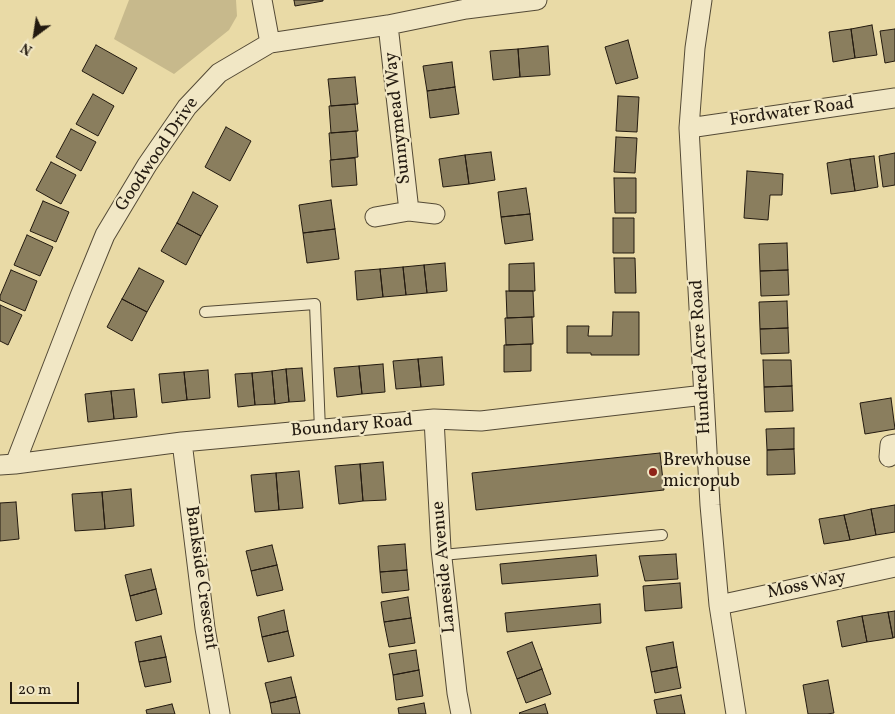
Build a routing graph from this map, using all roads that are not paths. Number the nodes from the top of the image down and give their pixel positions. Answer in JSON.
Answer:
{"nodes":[{"id":1,"x":262,"y":0,"type":"edge"},
{"id":2,"x":537,"y":0,"type":"edge"},
{"id":3,"x":702,"y":0,"type":"edge"},
{"id":4,"x":465,"y":5,"type":"edge"},
{"id":5,"x":388,"y":25,"type":"junction"},
{"id":6,"x":270,"y":43,"type":"junction"},
{"id":7,"x":895,"y":98,"type":"edge"},
{"id":8,"x":689,"y":128,"type":"junction"},
{"id":9,"x":409,"y":211,"type":"junction"},
{"id":10,"x":435,"y":214,"type":"dead end"},
{"id":11,"x":375,"y":217,"type":"dead end"},
{"id":12,"x":205,"y":312,"type":"dead end"},
{"id":13,"x":704,"y":394,"type":"junction"},
{"id":14,"x":434,"y":419,"type":"junction"},
{"id":15,"x":320,"y":430,"type":"junction"},
{"id":16,"x":182,"y":442,"type":"junction"},
{"id":17,"x":8,"y":465,"type":"edge"},
{"id":18,"x":662,"y":535,"type":"dead end"},
{"id":19,"x":442,"y":555,"type":"junction"},
{"id":20,"x":895,"y":567,"type":"edge"},
{"id":21,"x":719,"y":605,"type":"junction"},
{"id":22,"x":220,"y":714,"type":"edge"},
{"id":23,"x":461,"y":714,"type":"edge"},
{"id":24,"x":736,"y":714,"type":"edge"}],
"edges":[{"from":1,"to":6,"type":"street"},
{"from":2,"to":4,"type":"street","name":"Goodwood Drive"},
{"from":3,"to":8,"type":"street","name":"Hundred Acre Road"},
{"from":4,"to":5,"type":"street","name":"Goodwood Drive"},
{"from":5,"to":6,"type":"street","name":"Goodwood Drive"},
{"from":5,"to":9,"type":"street","name":"Sunnymead Way"},
{"from":6,"to":17,"type":"street","name":"Goodwood Drive"},
{"from":7,"to":8,"type":"street","name":"Fordwater Road"},
{"from":8,"to":13,"type":"street","name":"Hundred Acre Road"},
{"from":9,"to":10,"type":"street"},
{"from":9,"to":11,"type":"street"},
{"from":12,"to":15,"type":"lane"},
{"from":13,"to":14,"type":"street","name":"Boundary Road"},
{"from":13,"to":21,"type":"street","name":"Hundred Acre Road"},
{"from":14,"to":15,"type":"street","name":"Boundary Road"},
{"from":14,"to":19,"type":"street","name":"Laneside Avenue"},
{"from":15,"to":16,"type":"street","name":"Boundary Road"},
{"from":16,"to":17,"type":"street","name":"Boundary Road"},
{"from":16,"to":22,"type":"street","name":"Bankside Crescent"},
{"from":18,"to":19,"type":"lane"},
{"from":19,"to":23,"type":"street","name":"Laneside Avenue"},
{"from":20,"to":21,"type":"street","name":"Moss Way"},
{"from":21,"to":24,"type":"street","name":"Hundred Acre Road"}]}
